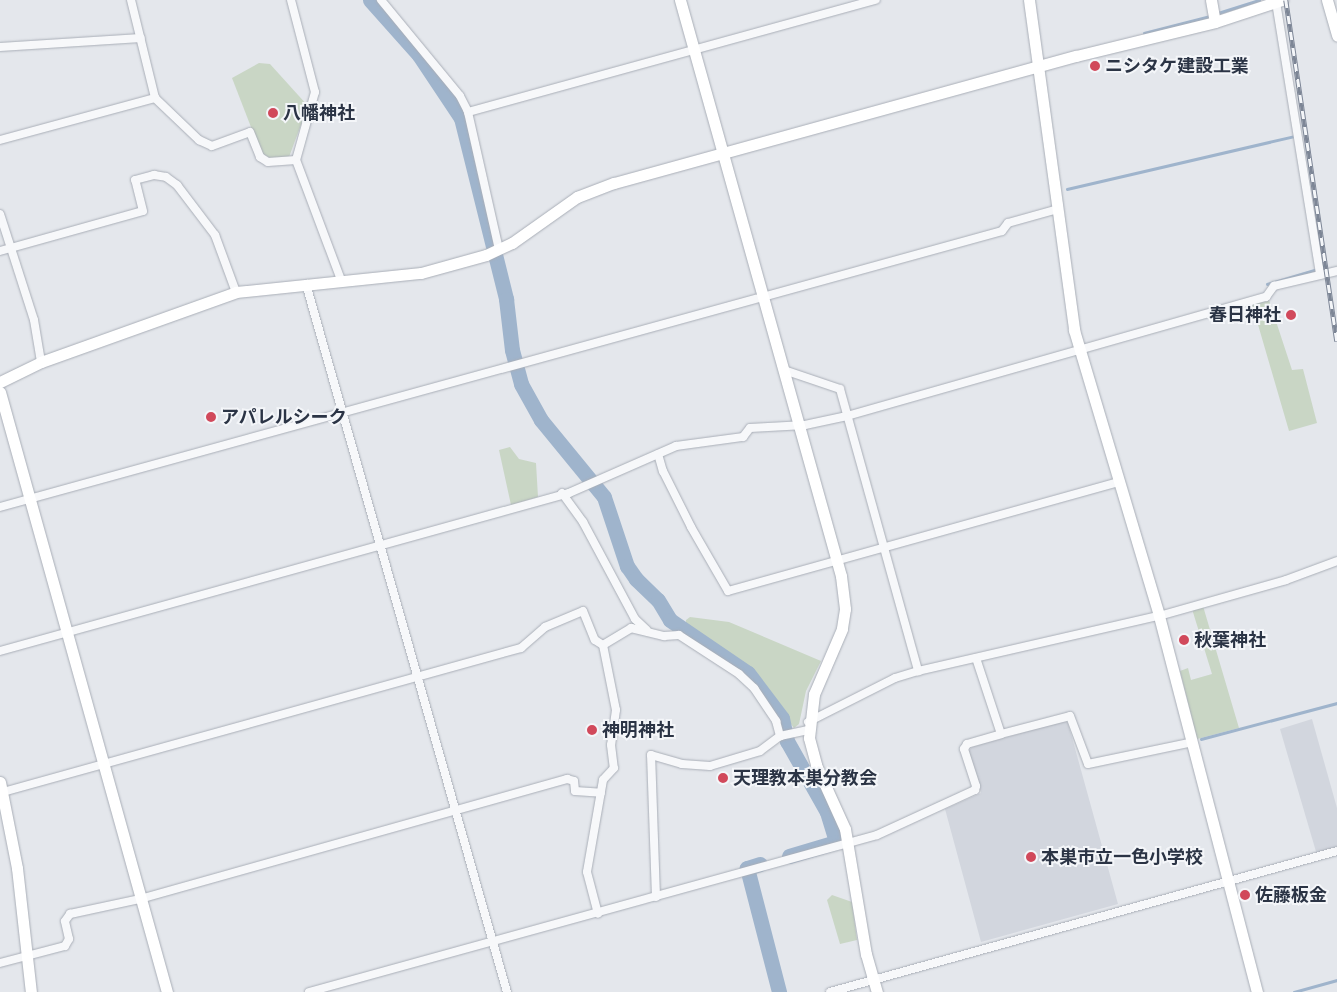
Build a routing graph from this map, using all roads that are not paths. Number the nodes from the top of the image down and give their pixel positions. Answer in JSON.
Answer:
{"nodes":[{"id":1,"x":131,"y":0,"type":"edge"},
{"id":2,"x":291,"y":0,"type":"edge"},
{"id":3,"x":381,"y":0,"type":"edge"},
{"id":4,"x":680,"y":0,"type":"edge"},
{"id":5,"x":876,"y":0,"type":"edge"},
{"id":6,"x":1029,"y":0,"type":"edge"},
{"id":7,"x":1212,"y":0,"type":"edge"},
{"id":8,"x":1327,"y":0,"type":"edge"},
{"id":9,"x":1279,"y":1,"type":"edge"},
{"id":10,"x":1215,"y":22,"type":"junction"},
{"id":11,"x":1337,"y":36,"type":"edge"},
{"id":12,"x":141,"y":38,"type":"junction"},
{"id":13,"x":0,"y":47,"type":"edge"},
{"id":14,"x":694,"y":50,"type":"junction"},
{"id":15,"x":1040,"y":67,"type":"junction"},
{"id":16,"x":156,"y":98,"type":"junction"},
{"id":17,"x":468,"y":112,"type":"junction"},
{"id":18,"x":0,"y":140,"type":"edge"},
{"id":19,"x":722,"y":153,"type":"junction"},
{"id":20,"x":296,"y":160,"type":"junction"},
{"id":21,"x":1058,"y":209,"type":"junction"},
{"id":22,"x":0,"y":214,"type":"edge"},
{"id":23,"x":10,"y":248,"type":"junction"},
{"id":24,"x":499,"y":250,"type":"junction"},
{"id":25,"x":0,"y":251,"type":"edge"},
{"id":26,"x":1337,"y":271,"type":"edge"},
{"id":27,"x":1320,"y":274,"type":"junction"},
{"id":28,"x":341,"y":280,"type":"junction"},
{"id":29,"x":306,"y":284,"type":"junction"},
{"id":30,"x":236,"y":292,"type":"junction"},
{"id":31,"x":763,"y":296,"type":"junction"},
{"id":32,"x":1080,"y":350,"type":"junction"},
{"id":33,"x":41,"y":362,"type":"junction"},
{"id":34,"x":784,"y":370,"type":"junction"},
{"id":35,"x":0,"y":382,"type":"edge"},
{"id":36,"x":0,"y":392,"type":"edge"},
{"id":37,"x":343,"y":412,"type":"junction"},
{"id":38,"x":847,"y":416,"type":"junction"},
{"id":39,"x":799,"y":425,"type":"junction"},
{"id":40,"x":658,"y":454,"type":"junction"},
{"id":41,"x":1118,"y":482,"type":"junction"},
{"id":42,"x":562,"y":493,"type":"junction"},
{"id":43,"x":29,"y":499,"type":"junction"},
{"id":44,"x":0,"y":507,"type":"edge"},
{"id":45,"x":381,"y":543,"type":"junction"},
{"id":46,"x":885,"y":548,"type":"junction"},
{"id":47,"x":837,"y":560,"type":"junction"},
{"id":48,"x":1337,"y":561,"type":"edge"},
{"id":49,"x":1159,"y":616,"type":"junction"},
{"id":50,"x":649,"y":631,"type":"junction"},
{"id":51,"x":67,"y":632,"type":"junction"},
{"id":52,"x":603,"y":644,"type":"junction"},
{"id":53,"x":0,"y":651,"type":"edge"},
{"id":54,"x":976,"y":658,"type":"junction"},
{"id":55,"x":918,"y":671,"type":"junction"},
{"id":56,"x":418,"y":678,"type":"junction"},
{"id":57,"x":808,"y":726,"type":"junction"},
{"id":58,"x":1001,"y":734,"type":"junction"},
{"id":59,"x":780,"y":736,"type":"junction"},
{"id":60,"x":1193,"y":742,"type":"junction"},
{"id":61,"x":103,"y":765,"type":"junction"},
{"id":62,"x":1,"y":787,"type":"edge"},
{"id":63,"x":601,"y":793,"type":"junction"},
{"id":64,"x":455,"y":811,"type":"junction"},
{"id":65,"x":5,"y":828,"type":"edge"},
{"id":66,"x":848,"y":843,"type":"junction"},
{"id":67,"x":1337,"y":851,"type":"edge"},
{"id":68,"x":1228,"y":880,"type":"junction"},
{"id":69,"x":656,"y":897,"type":"junction"},
{"id":70,"x":140,"y":898,"type":"junction"},
{"id":71,"x":598,"y":914,"type":"junction"},
{"id":72,"x":493,"y":943,"type":"junction"},
{"id":73,"x":27,"y":956,"type":"junction"},
{"id":74,"x":0,"y":963,"type":"edge"},
{"id":75,"x":872,"y":980,"type":"junction"},
{"id":76,"x":31,"y":992,"type":"edge"},
{"id":77,"x":167,"y":992,"type":"edge"},
{"id":78,"x":309,"y":992,"type":"edge"},
{"id":79,"x":506,"y":992,"type":"edge"},
{"id":80,"x":830,"y":992,"type":"edge"},
{"id":81,"x":877,"y":992,"type":"edge"},
{"id":82,"x":1258,"y":992,"type":"edge"}],
"edges":[{"from":1,"to":12,"type":"street"},
{"from":2,"to":20,"type":"street"},
{"from":3,"to":17,"type":"street"},
{"from":4,"to":14,"type":"street"},
{"from":5,"to":14,"type":"street"},
{"from":6,"to":15,"type":"street"},
{"from":7,"to":10,"type":"street"},
{"from":8,"to":11,"type":"street"},
{"from":9,"to":10,"type":"street"},
{"from":9,"to":27,"type":"street"},
{"from":10,"to":15,"type":"street"},
{"from":12,"to":13,"type":"street"},
{"from":12,"to":16,"type":"street"},
{"from":14,"to":17,"type":"street"},
{"from":14,"to":19,"type":"street"},
{"from":15,"to":19,"type":"street"},
{"from":15,"to":21,"type":"street"},
{"from":16,"to":18,"type":"street"},
{"from":16,"to":20,"type":"street"},
{"from":17,"to":24,"type":"street"},
{"from":19,"to":24,"type":"street"},
{"from":19,"to":31,"type":"street"},
{"from":20,"to":28,"type":"street"},
{"from":21,"to":31,"type":"street"},
{"from":21,"to":32,"type":"street"},
{"from":22,"to":23,"type":"street"},
{"from":23,"to":25,"type":"street"},
{"from":23,"to":30,"type":"street"},
{"from":23,"to":33,"type":"street"},
{"from":24,"to":28,"type":"street"},
{"from":26,"to":27,"type":"street"},
{"from":27,"to":32,"type":"street"},
{"from":28,"to":29,"type":"street"},
{"from":29,"to":30,"type":"street"},
{"from":29,"to":37,"type":"street"},
{"from":30,"to":33,"type":"street"},
{"from":31,"to":34,"type":"street"},
{"from":31,"to":37,"type":"street"},
{"from":32,"to":38,"type":"street"},
{"from":32,"to":41,"type":"street"},
{"from":33,"to":35,"type":"street"},
{"from":34,"to":38,"type":"street"},
{"from":34,"to":39,"type":"street"},
{"from":36,"to":43,"type":"street"},
{"from":37,"to":43,"type":"street"},
{"from":37,"to":45,"type":"street"},
{"from":38,"to":39,"type":"street"},
{"from":38,"to":46,"type":"street"},
{"from":39,"to":40,"type":"street"},
{"from":39,"to":47,"type":"street"},
{"from":40,"to":42,"type":"street"},
{"from":40,"to":47,"type":"street"},
{"from":41,"to":46,"type":"street"},
{"from":41,"to":49,"type":"street"},
{"from":42,"to":45,"type":"street"},
{"from":42,"to":50,"type":"street"},
{"from":43,"to":44,"type":"street"},
{"from":43,"to":51,"type":"street"},
{"from":45,"to":51,"type":"street"},
{"from":45,"to":56,"type":"street"},
{"from":46,"to":47,"type":"street"},
{"from":46,"to":55,"type":"street"},
{"from":47,"to":57,"type":"street"},
{"from":48,"to":49,"type":"street"},
{"from":49,"to":54,"type":"street"},
{"from":49,"to":60,"type":"street"},
{"from":50,"to":52,"type":"street"},
{"from":50,"to":59,"type":"street"},
{"from":51,"to":53,"type":"street"},
{"from":51,"to":61,"type":"street"},
{"from":52,"to":56,"type":"street"},
{"from":52,"to":63,"type":"street"},
{"from":54,"to":55,"type":"street"},
{"from":54,"to":58,"type":"street"},
{"from":55,"to":57,"type":"street"},
{"from":56,"to":61,"type":"street"},
{"from":56,"to":64,"type":"street"},
{"from":57,"to":59,"type":"street"},
{"from":57,"to":66,"type":"street"},
{"from":58,"to":60,"type":"street"},
{"from":58,"to":66,"type":"street"},
{"from":59,"to":69,"type":"street"},
{"from":60,"to":68,"type":"street"},
{"from":61,"to":62,"type":"street"},
{"from":61,"to":70,"type":"street"},
{"from":62,"to":65,"type":"street"},
{"from":63,"to":64,"type":"street"},
{"from":63,"to":71,"type":"street"},
{"from":64,"to":70,"type":"street"},
{"from":64,"to":72,"type":"street"},
{"from":65,"to":73,"type":"street"},
{"from":66,"to":69,"type":"street"},
{"from":66,"to":75,"type":"street"},
{"from":67,"to":68,"type":"street"},
{"from":68,"to":75,"type":"street"},
{"from":68,"to":82,"type":"street"},
{"from":69,"to":71,"type":"street"},
{"from":70,"to":73,"type":"street"},
{"from":70,"to":77,"type":"street"},
{"from":71,"to":72,"type":"street"},
{"from":72,"to":78,"type":"street"},
{"from":72,"to":79,"type":"street"},
{"from":73,"to":74,"type":"street"},
{"from":73,"to":76,"type":"street"},
{"from":75,"to":80,"type":"street"},
{"from":75,"to":81,"type":"street"}]}
